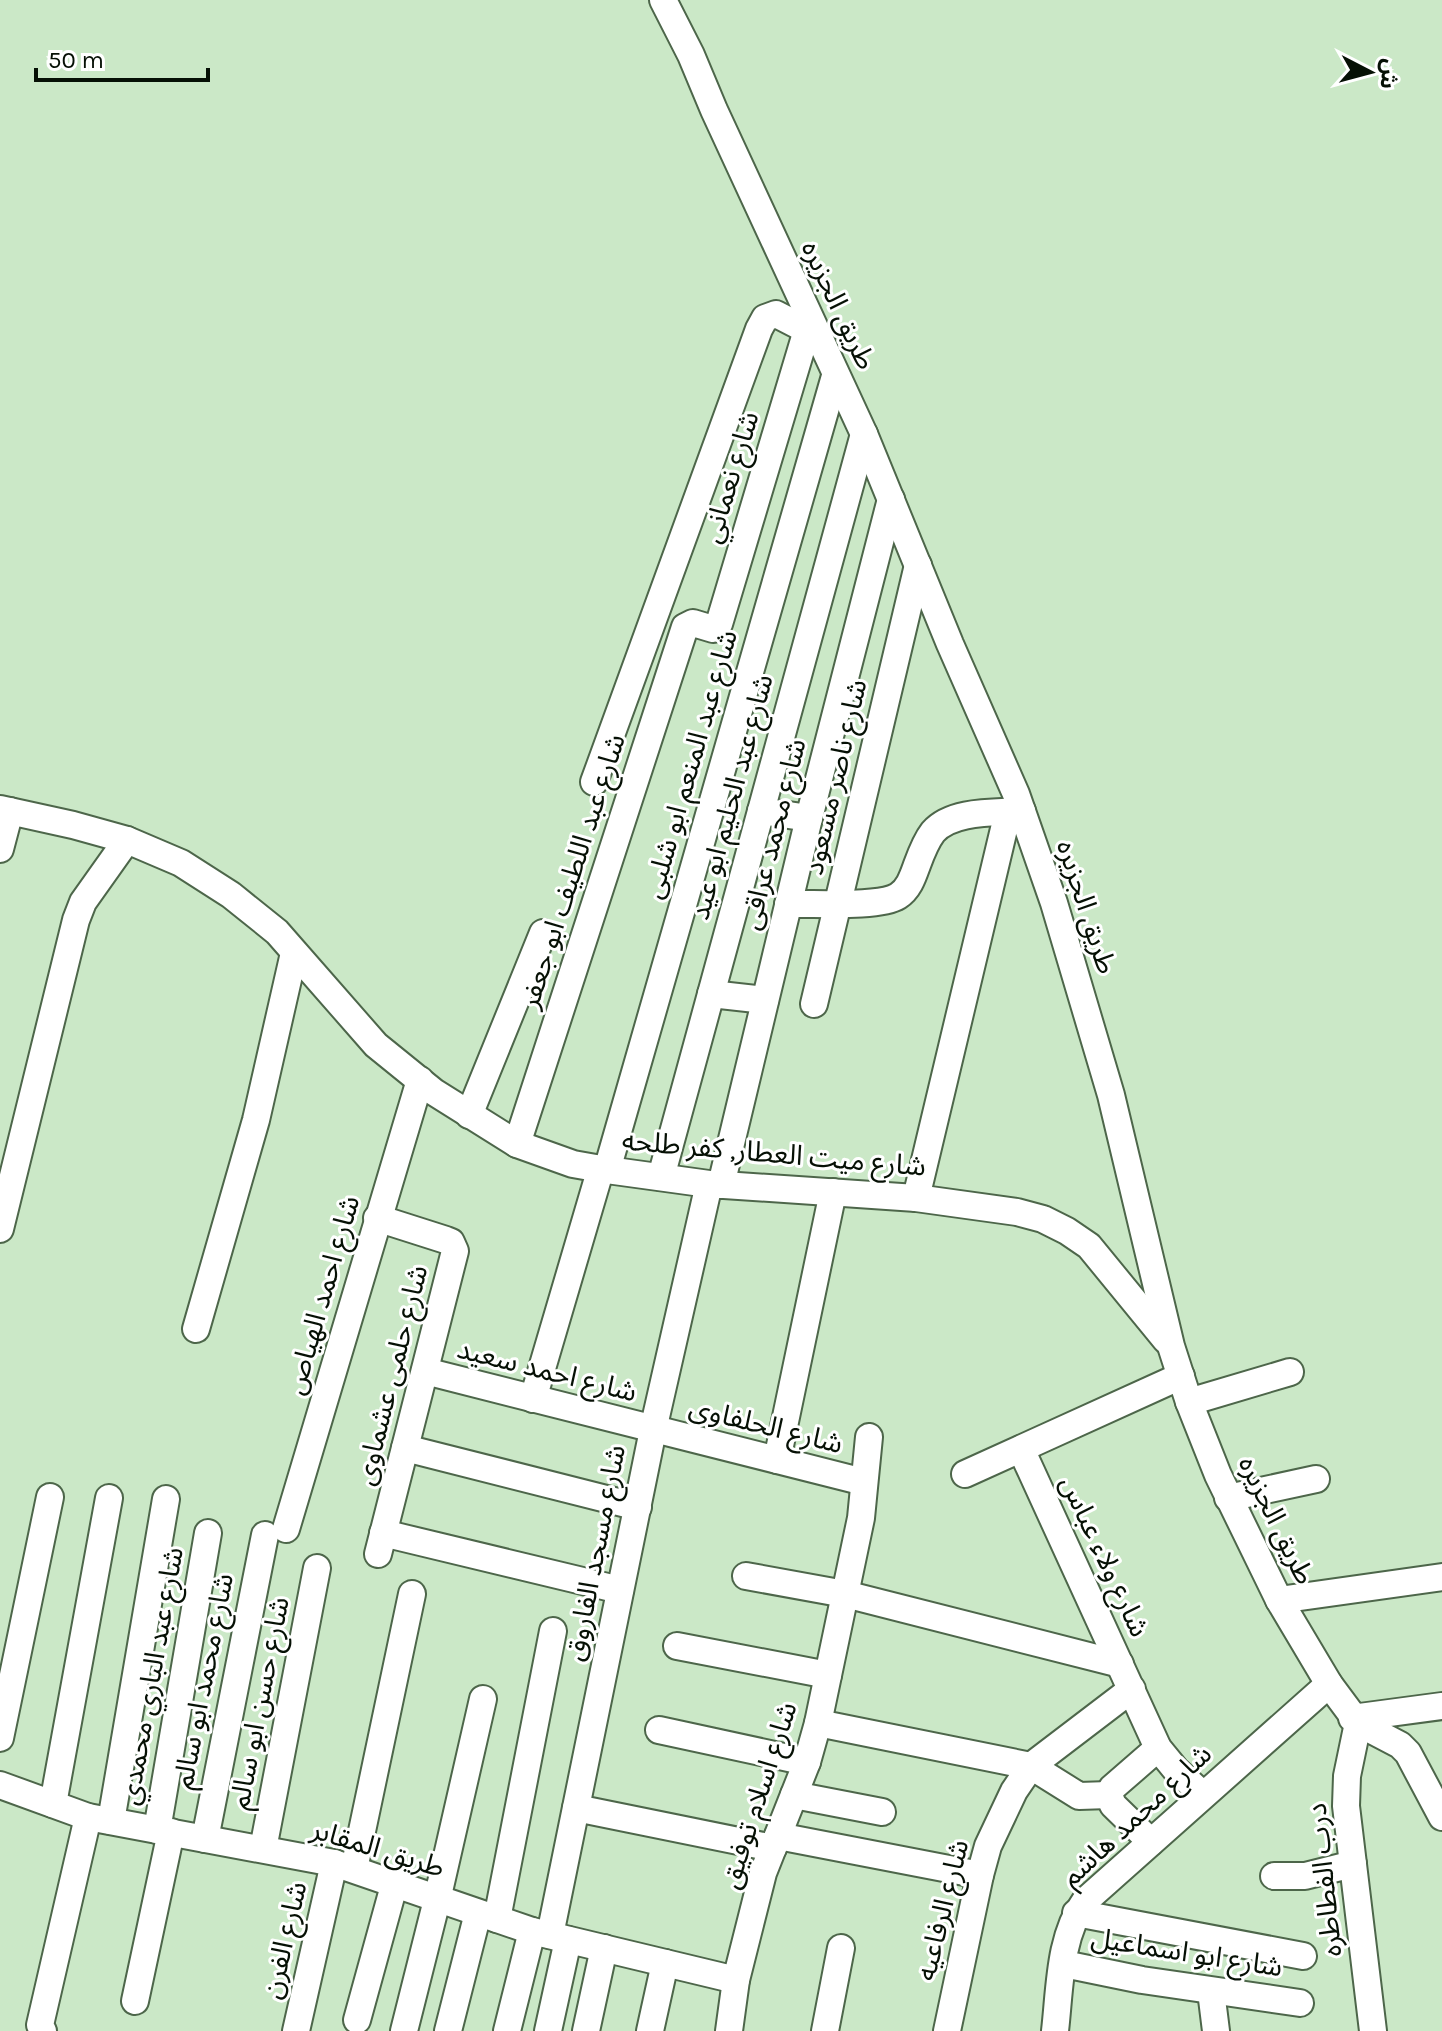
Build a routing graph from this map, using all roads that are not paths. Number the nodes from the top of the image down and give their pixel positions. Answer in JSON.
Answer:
{"nodes":[{"id":1,"x":663,"y":0,"type":"edge"},
{"id":2,"x":808,"y":325,"type":"junction"},
{"id":3,"x":835,"y":376,"type":"junction"},
{"id":4,"x":864,"y":434,"type":"junction"},
{"id":5,"x":891,"y":499,"type":"junction"},
{"id":6,"x":918,"y":565,"type":"junction"},
{"id":7,"x":693,"y":623,"type":"joint"},
{"id":8,"x":594,"y":782,"type":"dead end"},
{"id":9,"x":5,"y":810,"type":"edge"},
{"id":10,"x":761,"y":811,"type":"junction"},
{"id":11,"x":1015,"y":811,"type":"junction"},
{"id":12,"x":809,"y":818,"type":"junction"},
{"id":13,"x":127,"y":840,"type":"junction"},
{"id":14,"x":0,"y":849,"type":"edge"},
{"id":15,"x":838,"y":903,"type":"junction"},
{"id":16,"x":788,"y":904,"type":"junction"},
{"id":17,"x":543,"y":933,"type":"dead end"},
{"id":18,"x":294,"y":953,"type":"junction"},
{"id":19,"x":711,"y":994,"type":"junction"},
{"id":20,"x":765,"y":1000,"type":"junction"},
{"id":21,"x":814,"y":1004,"type":"dead end"},
{"id":22,"x":420,"y":1080,"type":"junction"},
{"id":23,"x":469,"y":1115,"type":"junction"},
{"id":24,"x":517,"y":1144,"type":"junction"},
{"id":25,"x":604,"y":1169,"type":"junction"},
{"id":26,"x":661,"y":1177,"type":"junction"},
{"id":27,"x":715,"y":1184,"type":"junction"},
{"id":28,"x":833,"y":1192,"type":"junction"},
{"id":29,"x":916,"y":1198,"type":"junction"},
{"id":30,"x":377,"y":1218,"type":"junction"},
{"id":31,"x":0,"y":1229,"type":"edge"},
{"id":32,"x":196,"y":1329,"type":"dead end"},
{"id":33,"x":1171,"y":1346,"type":"junction"},
{"id":34,"x":425,"y":1371,"type":"junction"},
{"id":35,"x":1290,"y":1372,"type":"dead end"},
{"id":36,"x":1181,"y":1376,"type":"junction"},
{"id":37,"x":533,"y":1399,"type":"junction"},
{"id":38,"x":1189,"y":1402,"type":"junction"},
{"id":39,"x":653,"y":1430,"type":"junction"},
{"id":40,"x":869,"y":1437,"type":"dead end"},
{"id":41,"x":405,"y":1448,"type":"junction"},
{"id":42,"x":1021,"y":1449,"type":"junction"},
{"id":43,"x":777,"y":1460,"type":"junction"},
{"id":44,"x":965,"y":1474,"type":"dead end"},
{"id":45,"x":1316,"y":1479,"type":"dead end"},
{"id":46,"x":864,"y":1482,"type":"junction"},
{"id":47,"x":50,"y":1497,"type":"dead end"},
{"id":48,"x":109,"y":1498,"type":"dead end"},
{"id":49,"x":1228,"y":1498,"type":"junction"},
{"id":50,"x":166,"y":1499,"type":"dead end"},
{"id":51,"x":638,"y":1507,"type":"junction"},
{"id":52,"x":275,"y":1532,"type":"joint"},
{"id":53,"x":208,"y":1533,"type":"dead end"},
{"id":54,"x":317,"y":1568,"type":"dead end"},
{"id":55,"x":746,"y":1576,"type":"dead end"},
{"id":56,"x":1442,"y":1577,"type":"edge"},
{"id":57,"x":620,"y":1590,"type":"junction"},
{"id":58,"x":412,"y":1594,"type":"dead end"},
{"id":59,"x":845,"y":1594,"type":"junction"},
{"id":60,"x":1279,"y":1600,"type":"junction"},
{"id":61,"x":553,"y":1631,"type":"dead end"},
{"id":62,"x":677,"y":1646,"type":"dead end"},
{"id":63,"x":1120,"y":1664,"type":"junction"},
{"id":64,"x":828,"y":1675,"type":"junction"},
{"id":65,"x":1329,"y":1684,"type":"junction"},
{"id":66,"x":1132,"y":1689,"type":"junction"},
{"id":67,"x":483,"y":1699,"type":"dead end"},
{"id":68,"x":1442,"y":1706,"type":"edge"},
{"id":69,"x":1355,"y":1721,"type":"junction"},
{"id":70,"x":818,"y":1723,"type":"junction"},
{"id":71,"x":659,"y":1730,"type":"dead end"},
{"id":72,"x":0,"y":1738,"type":"edge"},
{"id":73,"x":1158,"y":1748,"type":"junction"},
{"id":74,"x":807,"y":1762,"type":"junction"},
{"id":75,"x":1031,"y":1766,"type":"junction"},
{"id":76,"x":0,"y":1785,"type":"edge"},
{"id":77,"x":794,"y":1795,"type":"junction"},
{"id":78,"x":1109,"y":1795,"type":"junction"},
{"id":79,"x":1203,"y":1795,"type":"junction"},
{"id":80,"x":53,"y":1804,"type":"junction"},
{"id":81,"x":576,"y":1808,"type":"junction"},
{"id":82,"x":882,"y":1812,"type":"dead end"},
{"id":83,"x":1442,"y":1817,"type":"edge"},
{"id":84,"x":100,"y":1819,"type":"junction"},
{"id":85,"x":164,"y":1831,"type":"junction"},
{"id":86,"x":205,"y":1839,"type":"junction"},
{"id":87,"x":775,"y":1842,"type":"junction"},
{"id":88,"x":1151,"y":1842,"type":"junction"},
{"id":89,"x":263,"y":1849,"type":"junction"},
{"id":90,"x":1353,"y":1864,"type":"junction"},
{"id":91,"x":344,"y":1866,"type":"junction"},
{"id":92,"x":980,"y":1875,"type":"junction"},
{"id":93,"x":1274,"y":1876,"type":"dead end"},
{"id":94,"x":395,"y":1882,"type":"junction"},
{"id":95,"x":437,"y":1900,"type":"junction"},
{"id":96,"x":1076,"y":1913,"type":"junction"},
{"id":97,"x":488,"y":1916,"type":"junction"},
{"id":98,"x":550,"y":1935,"type":"junction"},
{"id":99,"x":604,"y":1948,"type":"junction"},
{"id":100,"x":841,"y":1948,"type":"dead end"},
{"id":101,"x":1303,"y":1956,"type":"dead end"},
{"id":102,"x":665,"y":1963,"type":"junction"},
{"id":103,"x":1064,"y":1964,"type":"junction"},
{"id":104,"x":736,"y":1980,"type":"junction"},
{"id":105,"x":1211,"y":1991,"type":"junction"},
{"id":106,"x":135,"y":2001,"type":"dead end"},
{"id":107,"x":1300,"y":2003,"type":"dead end"},
{"id":108,"x":357,"y":2020,"type":"dead end"},
{"id":109,"x":42,"y":2030,"type":"edge"},
{"id":110,"x":296,"y":2031,"type":"edge"},
{"id":111,"x":404,"y":2031,"type":"edge"},
{"id":112,"x":448,"y":2031,"type":"edge"},
{"id":113,"x":507,"y":2031,"type":"edge"},
{"id":114,"x":548,"y":2031,"type":"edge"},
{"id":115,"x":586,"y":2031,"type":"edge"},
{"id":116,"x":650,"y":2031,"type":"edge"},
{"id":117,"x":730,"y":2031,"type":"edge"},
{"id":118,"x":825,"y":2031,"type":"edge"},
{"id":119,"x":947,"y":2031,"type":"edge"},
{"id":120,"x":1055,"y":2031,"type":"edge"},
{"id":121,"x":1216,"y":2031,"type":"edge"},
{"id":122,"x":1373,"y":2031,"type":"edge"}],
"edges":[{"from":1,"to":2,"type":"street","name":"طريق الجزيره"},
{"from":2,"to":3,"type":"street","name":"طريق الجزيره"},
{"from":2,"to":7,"type":"street","name":"شارع نعماني"},
{"from":2,"to":8,"type":"street"},
{"from":3,"to":4,"type":"street","name":"طريق الجزيره"},
{"from":3,"to":25,"type":"street","name":"شارع عبد المنعم ابو شلبى"},
{"from":4,"to":5,"type":"street","name":"طريق الجزيره"},
{"from":4,"to":10,"type":"street","name":"شارع عبد الحليم ابو عيد"},
{"from":5,"to":6,"type":"street","name":"طريق الجزيره"},
{"from":5,"to":12,"type":"street","name":"شارع محمد عراقى"},
{"from":6,"to":11,"type":"street","name":"طريق الجزيره"},
{"from":6,"to":15,"type":"street","name":"شارع ناصر مسعود"},
{"from":7,"to":24,"type":"street","name":"شارع عبد اللطيف ابو جعفر"},
{"from":9,"to":13,"type":"street","name":"شارع ميت العطار, كفر طلحه"},
{"from":9,"to":14,"type":"street"},
{"from":10,"to":12,"type":"street"},
{"from":10,"to":19,"type":"street","name":"شارع عبد الحليم ابو عيد"},
{"from":11,"to":15,"type":"street"},
{"from":11,"to":29,"type":"street"},
{"from":11,"to":33,"type":"street","name":"طريق الجزيره"},
{"from":12,"to":16,"type":"street","name":"شارع محمد عراقى"},
{"from":13,"to":18,"type":"street","name":"شارع ميت العطار, كفر طلحه"},
{"from":13,"to":31,"type":"street"},
{"from":15,"to":16,"type":"street"},
{"from":15,"to":21,"type":"street","name":"شارع ناصر مسعود"},
{"from":16,"to":20,"type":"street","name":"شارع محمد عراقى"},
{"from":17,"to":23,"type":"street"},
{"from":18,"to":22,"type":"street","name":"شارع ميت العطار, كفر طلحه"},
{"from":18,"to":32,"type":"street"},
{"from":19,"to":20,"type":"street"},
{"from":19,"to":26,"type":"street","name":"شارع عبد الحليم ابو عيد"},
{"from":20,"to":27,"type":"street","name":"شارع محمد عراقى"},
{"from":22,"to":23,"type":"street","name":"شارع ميت العطار, كفر طلحه"},
{"from":22,"to":30,"type":"street","name":"شارع احمد الهياص"},
{"from":23,"to":24,"type":"street","name":"شارع ميت العطار, كفر طلحه"},
{"from":24,"to":25,"type":"street","name":"شارع ميت العطار, كفر طلحه"},
{"from":25,"to":26,"type":"street","name":"شارع ميت العطار, كفر طلحه"},
{"from":25,"to":37,"type":"street","name":"شارع عبد المنعم ابو شلبى"},
{"from":26,"to":27,"type":"street","name":"شارع ميت العطار, كفر طلحه"},
{"from":27,"to":28,"type":"street","name":"شارع ميت العطار, كفر طلحه"},
{"from":27,"to":39,"type":"street","name":"شارع مسجد الفاروق"},
{"from":28,"to":29,"type":"street","name":"شارع ميت العطار, كفر طلحه"},
{"from":28,"to":43,"type":"street"},
{"from":29,"to":33,"type":"street","name":"شارع ميت العطار, كفر طلحه"},
{"from":30,"to":34,"type":"street","name":"شارع حلمى عشماوى"},
{"from":30,"to":52,"type":"street","name":"شارع احمد الهياص"},
{"from":33,"to":36,"type":"street","name":"طريق الجزيره"},
{"from":34,"to":37,"type":"street","name":"شارع احمد سعيد"},
{"from":34,"to":41,"type":"street","name":"شارع حلمى عشماوى"},
{"from":35,"to":38,"type":"street"},
{"from":36,"to":38,"type":"street","name":"طريق الجزيره"},
{"from":36,"to":42,"type":"street"},
{"from":37,"to":39,"type":"street","name":"شارع احمد سعيد"},
{"from":38,"to":49,"type":"street","name":"طريق الجزيره"},
{"from":39,"to":43,"type":"street","name":"شارع الحلفاوى"},
{"from":39,"to":51,"type":"street","name":"شارع مسجد الفاروق"},
{"from":40,"to":46,"type":"street","name":"شارع اسلام توفيق"},
{"from":41,"to":51,"type":"street"},
{"from":41,"to":57,"type":"street","name":"شارع حلمى عشماوى"},
{"from":42,"to":44,"type":"street"},
{"from":42,"to":63,"type":"street","name":"شارع ولاء عباس"},
{"from":43,"to":46,"type":"street","name":"شارع الحلفاوى"},
{"from":45,"to":49,"type":"street"},
{"from":46,"to":59,"type":"street","name":"شارع اسلام توفيق"},
{"from":47,"to":72,"type":"street"},
{"from":48,"to":80,"type":"street"},
{"from":49,"to":60,"type":"street","name":"طريق الجزيره"},
{"from":50,"to":84,"type":"street"},
{"from":51,"to":57,"type":"street","name":"شارع مسجد الفاروق"},
{"from":52,"to":86,"type":"street","name":"شارع محمد ابو سالم"},
{"from":53,"to":85,"type":"street","name":"شارع عبد الباري محمدي"},
{"from":54,"to":89,"type":"street","name":"شارع حسن ابو سالم"},
{"from":55,"to":59,"type":"street"},
{"from":56,"to":60,"type":"street"},
{"from":57,"to":81,"type":"street","name":"شارع مسجد الفاروق"},
{"from":58,"to":91,"type":"street","name":"شارع الفرن"},
{"from":59,"to":63,"type":"street"},
{"from":59,"to":64,"type":"street","name":"شارع اسلام توفيق"},
{"from":60,"to":65,"type":"street","name":"طريق الجزيره"},
{"from":61,"to":97,"type":"street"},
{"from":62,"to":64,"type":"street"},
{"from":63,"to":66,"type":"street","name":"شارع ولاء عباس"},
{"from":64,"to":70,"type":"street","name":"شارع اسلام توفيق"},
{"from":65,"to":69,"type":"street","name":"طريق الجزيره"},
{"from":65,"to":79,"type":"street","name":"شارع محمد هاشم"},
{"from":66,"to":73,"type":"street","name":"شارع ولاء عباس"},
{"from":66,"to":75,"type":"street"},
{"from":67,"to":95,"type":"street"},
{"from":68,"to":69,"type":"street"},
{"from":69,"to":83,"type":"street","name":"طريق الجزيره"},
{"from":69,"to":90,"type":"street","name":"درب الفطاطره"},
{"from":70,"to":74,"type":"street","name":"شارع اسلام توفيق"},
{"from":70,"to":75,"type":"street"},
{"from":71,"to":74,"type":"street"},
{"from":73,"to":78,"type":"street"},
{"from":73,"to":79,"type":"street","name":"شارع ولاء عباس"},
{"from":74,"to":77,"type":"street","name":"شارع اسلام توفيق"},
{"from":75,"to":78,"type":"street"},
{"from":75,"to":92,"type":"street","name":"شارع الرفاعيه"},
{"from":76,"to":80,"type":"street","name":"طريق المقابر"},
{"from":77,"to":82,"type":"street"},
{"from":77,"to":87,"type":"street","name":"شارع اسلام توفيق"},
{"from":78,"to":88,"type":"street"},
{"from":79,"to":88,"type":"street","name":"شارع محمد هاشم"},
{"from":80,"to":84,"type":"street","name":"طريق المقابر"},
{"from":81,"to":87,"type":"street"},
{"from":81,"to":98,"type":"street","name":"شارع مسجد الفاروق"},
{"from":84,"to":85,"type":"street","name":"طريق المقابر"},
{"from":84,"to":109,"type":"street"},
{"from":85,"to":86,"type":"street","name":"طريق المقابر"},
{"from":85,"to":106,"type":"street","name":"شارع عبد الباري محمدي"},
{"from":86,"to":89,"type":"street","name":"طريق المقابر"},
{"from":87,"to":92,"type":"street"},
{"from":87,"to":104,"type":"street","name":"شارع اسلام توفيق"},
{"from":88,"to":96,"type":"street","name":"شارع محمد هاشم"},
{"from":89,"to":91,"type":"street","name":"طريق المقابر"},
{"from":90,"to":93,"type":"street"},
{"from":90,"to":122,"type":"street","name":"درب الفطاطره"},
{"from":91,"to":94,"type":"street","name":"طريق المقابر"},
{"from":91,"to":110,"type":"street","name":"شارع الفرن"},
{"from":92,"to":119,"type":"street","name":"شارع الرفاعيه"},
{"from":94,"to":95,"type":"street","name":"طريق المقابر"},
{"from":94,"to":108,"type":"street"},
{"from":95,"to":97,"type":"street","name":"طريق المقابر"},
{"from":95,"to":111,"type":"street"},
{"from":96,"to":101,"type":"street"},
{"from":96,"to":103,"type":"street","name":"شارع محمد هاشم"},
{"from":97,"to":98,"type":"street","name":"طريق المقابر"},
{"from":97,"to":112,"type":"street"},
{"from":98,"to":99,"type":"street","name":"طريق المقابر"},
{"from":98,"to":113,"type":"street"},
{"from":98,"to":114,"type":"street"},
{"from":99,"to":102,"type":"street","name":"طريق المقابر"},
{"from":99,"to":115,"type":"street"},
{"from":100,"to":118,"type":"street"},
{"from":102,"to":104,"type":"street","name":"طريق المقابر"},
{"from":102,"to":116,"type":"street"},
{"from":103,"to":105,"type":"street","name":"شارع ابو اسماعيل"},
{"from":103,"to":120,"type":"street","name":"شارع محمد هاشم"},
{"from":104,"to":117,"type":"street","name":"شارع اسلام توفيق"},
{"from":105,"to":107,"type":"street","name":"شارع ابو اسماعيل"},
{"from":105,"to":121,"type":"street"}]}
